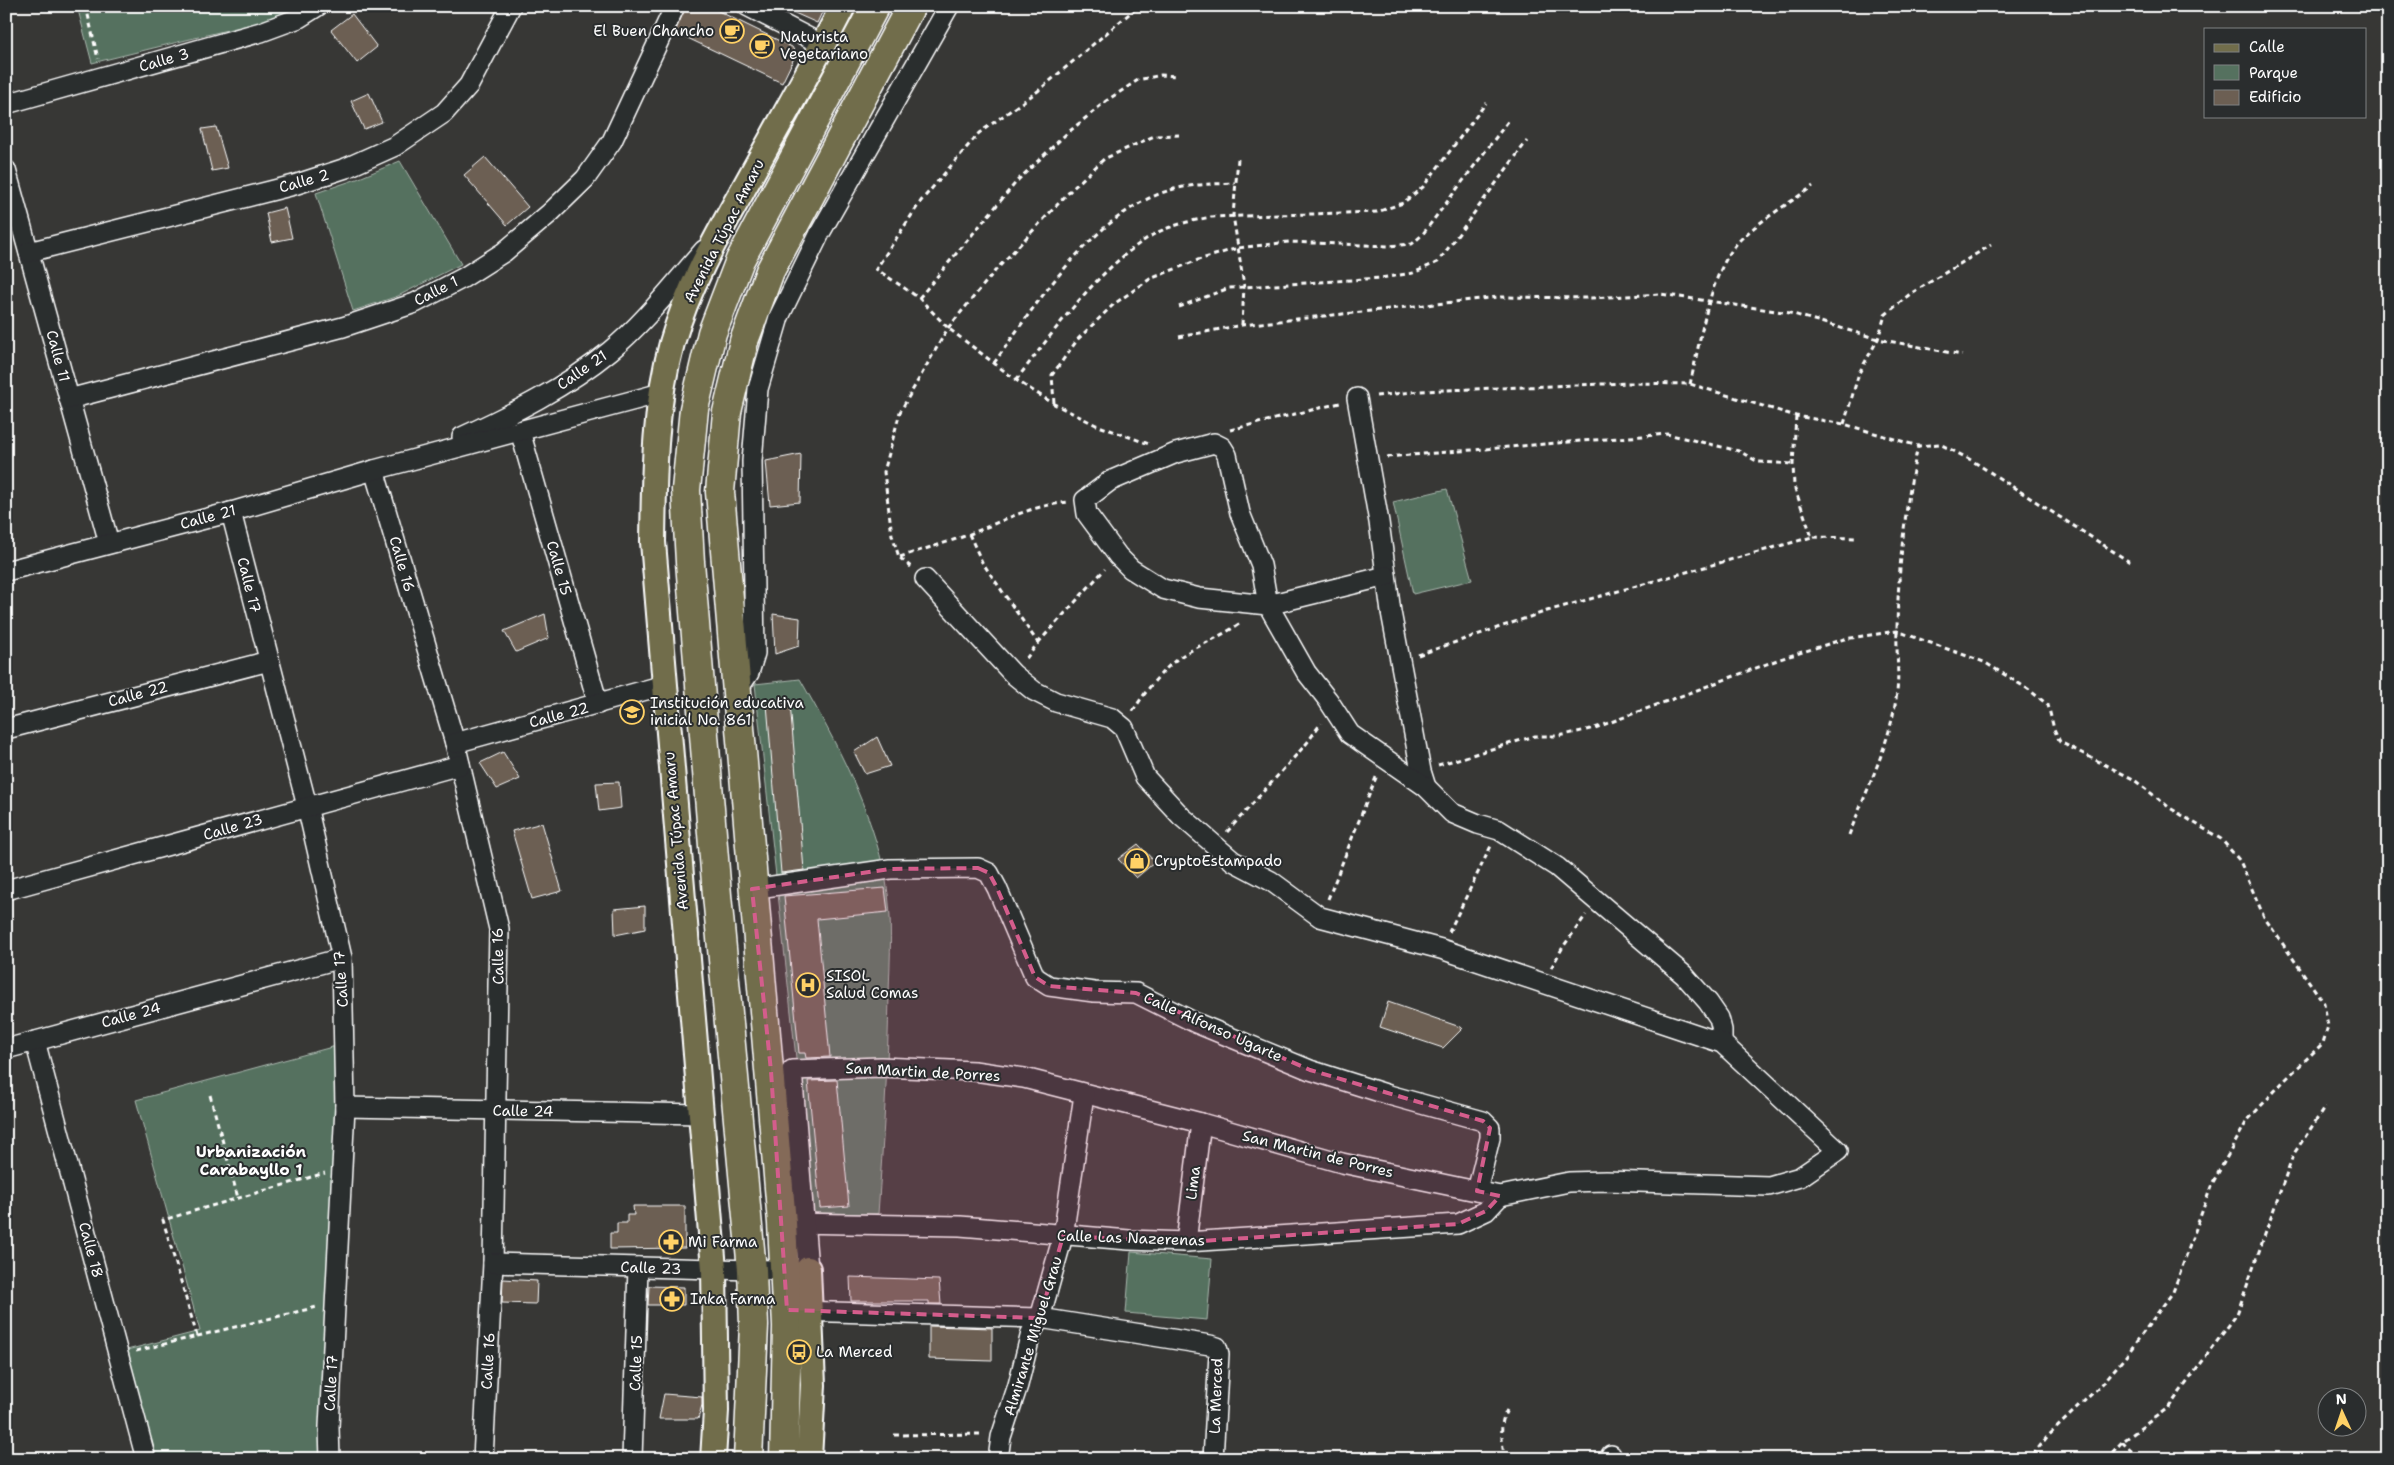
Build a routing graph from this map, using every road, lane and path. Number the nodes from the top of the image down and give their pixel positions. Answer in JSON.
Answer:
{"nodes":[{"id":1,"x":86,"y":6,"type":"edge"},
{"id":2,"x":318,"y":6,"type":"edge"},
{"id":3,"x":511,"y":6,"type":"edge"},
{"id":4,"x":675,"y":6,"type":"edge"},
{"id":5,"x":747,"y":6,"type":"edge"},
{"id":6,"x":843,"y":6,"type":"edge"},
{"id":7,"x":875,"y":6,"type":"edge"},
{"id":8,"x":911,"y":6,"type":"edge"},
{"id":9,"x":949,"y":6,"type":"edge"},
{"id":10,"x":1136,"y":8,"type":"dead end"},
{"id":11,"x":823,"y":45,"type":"junction"},
{"id":12,"x":1176,"y":76,"type":"dead end"},
{"id":13,"x":102,"y":77,"type":"junction"},
{"id":14,"x":1486,"y":103,"type":"dead end"},
{"id":15,"x":6,"y":104,"type":"edge"},
{"id":16,"x":1509,"y":120,"type":"dead end"},
{"id":17,"x":1179,"y":135,"type":"dead end"},
{"id":18,"x":1528,"y":142,"type":"dead end"},
{"id":19,"x":1238,"y":159,"type":"dead end"},
{"id":20,"x":6,"y":170,"type":"edge"},
{"id":21,"x":1235,"y":183,"type":"junction"},
{"id":22,"x":1813,"y":186,"type":"dead end"},
{"id":23,"x":1233,"y":215,"type":"junction"},
{"id":24,"x":720,"y":232,"type":"junction"},
{"id":25,"x":1991,"y":245,"type":"dead end"},
{"id":26,"x":1238,"y":248,"type":"junction"},
{"id":27,"x":29,"y":252,"type":"junction"},
{"id":28,"x":1244,"y":286,"type":"junction"},
{"id":29,"x":919,"y":298,"type":"junction"},
{"id":30,"x":1711,"y":300,"type":"junction"},
{"id":31,"x":1179,"y":307,"type":"dead end"},
{"id":32,"x":1242,"y":325,"type":"junction"},
{"id":33,"x":948,"y":328,"type":"junction"},
{"id":34,"x":1179,"y":337,"type":"dead end"},
{"id":35,"x":1878,"y":339,"type":"junction"},
{"id":36,"x":1962,"y":355,"type":"dead end"},
{"id":37,"x":994,"y":363,"type":"junction"},
{"id":38,"x":1016,"y":380,"type":"junction"},
{"id":39,"x":1690,"y":384,"type":"junction"},
{"id":40,"x":661,"y":393,"type":"junction"},
{"id":41,"x":1357,"y":398,"type":"junction"},
{"id":42,"x":70,"y":399,"type":"junction"},
{"id":43,"x":1054,"y":404,"type":"junction"},
{"id":44,"x":1796,"y":416,"type":"junction"},
{"id":45,"x":1844,"y":424,"type":"junction"},
{"id":46,"x":520,"y":431,"type":"junction"},
{"id":47,"x":1214,"y":443,"type":"junction"},
{"id":48,"x":1918,"y":446,"type":"junction"},
{"id":49,"x":1176,"y":453,"type":"junction"},
{"id":50,"x":1367,"y":458,"type":"junction"},
{"id":51,"x":410,"y":460,"type":"junction"},
{"id":52,"x":1793,"y":464,"type":"junction"},
{"id":53,"x":374,"y":470,"type":"junction"},
{"id":54,"x":1085,"y":500,"type":"junction"},
{"id":55,"x":231,"y":512,"type":"junction"},
{"id":56,"x":969,"y":534,"type":"junction"},
{"id":57,"x":1812,"y":537,"type":"junction"},
{"id":58,"x":1858,"y":538,"type":"dead end"},
{"id":59,"x":109,"y":542,"type":"junction"},
{"id":60,"x":1118,"y":556,"type":"junction"},
{"id":61,"x":899,"y":557,"type":"junction"},
{"id":62,"x":2133,"y":564,"type":"dead end"},
{"id":63,"x":6,"y":571,"type":"edge"},
{"id":64,"x":1386,"y":576,"type":"junction"},
{"id":65,"x":925,"y":579,"type":"joint"},
{"id":66,"x":1268,"y":605,"type":"junction"},
{"id":67,"x":1897,"y":631,"type":"junction"},
{"id":68,"x":1038,"y":643,"type":"junction"},
{"id":69,"x":1401,"y":660,"type":"junction"},
{"id":70,"x":269,"y":661,"type":"junction"},
{"id":71,"x":1014,"y":674,"type":"junction"},
{"id":72,"x":664,"y":685,"type":"junction"},
{"id":73,"x":736,"y":692,"type":"junction"},
{"id":74,"x":598,"y":704,"type":"junction"},
{"id":75,"x":1332,"y":706,"type":"junction"},
{"id":76,"x":1124,"y":728,"type":"junction"},
{"id":77,"x":6,"y":729,"type":"edge"},
{"id":78,"x":454,"y":743,"type":"junction"},
{"id":79,"x":1384,"y":756,"type":"junction"},
{"id":80,"x":460,"y":765,"type":"junction"},
{"id":81,"x":1423,"y":779,"type":"junction"},
{"id":82,"x":307,"y":806,"type":"junction"},
{"id":83,"x":1499,"y":830,"type":"junction"},
{"id":84,"x":1849,"y":835,"type":"dead end"},
{"id":85,"x":1214,"y":845,"type":"junction"},
{"id":86,"x":752,"y":889,"type":"junction"},
{"id":87,"x":6,"y":890,"type":"edge"},
{"id":88,"x":1596,"y":901,"type":"junction"},
{"id":89,"x":1320,"y":917,"type":"junction"},
{"id":90,"x":1441,"y":949,"type":"junction"},
{"id":91,"x":342,"y":958,"type":"junction"},
{"id":92,"x":1543,"y":982,"type":"junction"},
{"id":93,"x":35,"y":1041,"type":"junction"},
{"id":94,"x":1722,"y":1043,"type":"junction"},
{"id":95,"x":6,"y":1048,"type":"edge"},
{"id":96,"x":1084,"y":1094,"type":"junction"},
{"id":97,"x":210,"y":1095,"type":"dead end"},
{"id":98,"x":345,"y":1107,"type":"junction"},
{"id":99,"x":2325,"y":1107,"type":"dead end"},
{"id":100,"x":496,"y":1111,"type":"junction"},
{"id":101,"x":700,"y":1114,"type":"junction"},
{"id":102,"x":1201,"y":1123,"type":"junction"},
{"id":103,"x":342,"y":1168,"type":"junction"},
{"id":104,"x":1477,"y":1191,"type":"junction"},
{"id":105,"x":1500,"y":1196,"type":"junction"},
{"id":106,"x":238,"y":1198,"type":"junction"},
{"id":107,"x":793,"y":1224,"type":"junction"},
{"id":108,"x":1063,"y":1236,"type":"junction"},
{"id":109,"x":1186,"y":1242,"type":"junction"},
{"id":110,"x":493,"y":1263,"type":"junction"},
{"id":111,"x":638,"y":1267,"type":"junction"},
{"id":112,"x":714,"y":1269,"type":"junction"},
{"id":113,"x":796,"y":1269,"type":"junction"},
{"id":114,"x":752,"y":1270,"type":"junction"},
{"id":115,"x":335,"y":1303,"type":"junction"},
{"id":116,"x":799,"y":1311,"type":"junction"},
{"id":117,"x":1040,"y":1318,"type":"junction"},
{"id":118,"x":197,"y":1336,"type":"junction"},
{"id":119,"x":119,"y":1355,"type":"junction"},
{"id":120,"x":1507,"y":1410,"type":"dead end"},
{"id":121,"x":894,"y":1435,"type":"dead end"},
{"id":122,"x":1001,"y":1437,"type":"junction"},
{"id":123,"x":2122,"y":1442,"type":"junction"},
{"id":124,"x":146,"y":1459,"type":"edge"},
{"id":125,"x":330,"y":1459,"type":"edge"},
{"id":126,"x":483,"y":1459,"type":"edge"},
{"id":127,"x":632,"y":1459,"type":"edge"},
{"id":128,"x":713,"y":1459,"type":"edge"},
{"id":129,"x":748,"y":1459,"type":"edge"},
{"id":130,"x":784,"y":1459,"type":"edge"},
{"id":131,"x":809,"y":1459,"type":"edge"},
{"id":132,"x":998,"y":1459,"type":"edge"},
{"id":133,"x":1213,"y":1459,"type":"edge"},
{"id":134,"x":1504,"y":1459,"type":"edge"},
{"id":135,"x":2030,"y":1459,"type":"edge"},
{"id":136,"x":2106,"y":1459,"type":"edge"},
{"id":137,"x":2139,"y":1459,"type":"edge"}],
"edges":[{"from":1,"to":13,"type":"path"},
{"from":2,"to":13,"type":"street","name":"Calle 3"},
{"from":3,"to":27,"type":"street","name":"Calle 2"},
{"from":4,"to":42,"type":"street","name":"Calle 1"},
{"from":5,"to":11,"type":"street"},
{"from":6,"to":11,"type":"main road","name":"Avenida Túpac Amaru"},
{"from":7,"to":114,"type":"highway","name":"Avenida Túpac Amaru"},
{"from":8,"to":73,"type":"highway"},
{"from":9,"to":73,"type":"street"},
{"from":10,"to":29,"type":"path"},
{"from":11,"to":24,"type":"main road","name":"Avenida Túpac Amaru"},
{"from":12,"to":29,"type":"path"},
{"from":13,"to":15,"type":"street","name":"Calle 3"},
{"from":14,"to":23,"type":"path"},
{"from":16,"to":26,"type":"path"},
{"from":17,"to":33,"type":"path"},
{"from":18,"to":28,"type":"path"},
{"from":19,"to":21,"type":"path"},
{"from":20,"to":27,"type":"street","name":"Calle 11"},
{"from":21,"to":23,"type":"path"},
{"from":21,"to":37,"type":"path"},
{"from":22,"to":30,"type":"path"},
{"from":23,"to":26,"type":"path"},
{"from":23,"to":38,"type":"path"},
{"from":24,"to":40,"type":"main road","name":"Avenida Túpac Amaru"},
{"from":24,"to":51,"type":"street","name":"Calle 21"},
{"from":25,"to":35,"type":"path"},
{"from":26,"to":28,"type":"path"},
{"from":26,"to":43,"type":"path"},
{"from":27,"to":42,"type":"street","name":"Calle 11"},
{"from":28,"to":31,"type":"path"},
{"from":28,"to":32,"type":"path"},
{"from":29,"to":33,"type":"path"},
{"from":30,"to":32,"type":"path"},
{"from":30,"to":35,"type":"path"},
{"from":30,"to":39,"type":"path"},
{"from":32,"to":34,"type":"path"},
{"from":33,"to":37,"type":"path"},
{"from":33,"to":61,"type":"path"},
{"from":35,"to":36,"type":"path"},
{"from":35,"to":45,"type":"path"},
{"from":37,"to":38,"type":"path"},
{"from":38,"to":43,"type":"path"},
{"from":39,"to":41,"type":"path"},
{"from":39,"to":44,"type":"path"},
{"from":40,"to":46,"type":"street","name":"Calle 21"},
{"from":40,"to":72,"type":"main road","name":"Avenida Túpac Amaru"},
{"from":41,"to":47,"type":"path"},
{"from":41,"to":50,"type":"street"},
{"from":42,"to":59,"type":"street","name":"Calle 11"},
{"from":43,"to":49,"type":"path"},
{"from":44,"to":45,"type":"path"},
{"from":44,"to":52,"type":"path"},
{"from":45,"to":48,"type":"path"},
{"from":46,"to":51,"type":"street","name":"Calle 21"},
{"from":46,"to":74,"type":"street","name":"Calle 15"},
{"from":47,"to":49,"type":"street"},
{"from":47,"to":66,"type":"street"},
{"from":48,"to":62,"type":"path"},
{"from":48,"to":67,"type":"path"},
{"from":49,"to":54,"type":"street"},
{"from":50,"to":52,"type":"path"},
{"from":50,"to":64,"type":"street"},
{"from":51,"to":53,"type":"street","name":"Calle 21"},
{"from":52,"to":57,"type":"path"},
{"from":53,"to":55,"type":"street","name":"Calle 21"},
{"from":53,"to":78,"type":"street","name":"Calle 16"},
{"from":54,"to":56,"type":"path"},
{"from":54,"to":60,"type":"street"},
{"from":55,"to":59,"type":"street","name":"Calle 21"},
{"from":55,"to":70,"type":"street","name":"Calle 17"},
{"from":56,"to":61,"type":"path"},
{"from":56,"to":68,"type":"path"},
{"from":57,"to":58,"type":"path"},
{"from":57,"to":69,"type":"path"},
{"from":59,"to":63,"type":"street","name":"Calle 21"},
{"from":60,"to":66,"type":"street"},
{"from":60,"to":68,"type":"path"},
{"from":61,"to":65,"type":"path"},
{"from":64,"to":66,"type":"street"},
{"from":64,"to":69,"type":"street"},
{"from":65,"to":71,"type":"street"},
{"from":66,"to":75,"type":"street"},
{"from":66,"to":76,"type":"path"},
{"from":67,"to":81,"type":"path"},
{"from":67,"to":84,"type":"path"},
{"from":67,"to":135,"type":"path"},
{"from":68,"to":71,"type":"path"},
{"from":69,"to":81,"type":"street"},
{"from":70,"to":77,"type":"street","name":"Calle 22"},
{"from":70,"to":82,"type":"street","name":"Calle 17"},
{"from":71,"to":76,"type":"street"},
{"from":72,"to":74,"type":"street","name":"Calle 22"},
{"from":72,"to":101,"type":"main road","name":"Avenida Túpac Amaru"},
{"from":73,"to":86,"type":"highway"},
{"from":74,"to":78,"type":"street","name":"Calle 22"},
{"from":75,"to":79,"type":"street"},
{"from":75,"to":85,"type":"path"},
{"from":76,"to":85,"type":"street"},
{"from":78,"to":80,"type":"street","name":"Calle 16"},
{"from":79,"to":81,"type":"street"},
{"from":79,"to":89,"type":"path"},
{"from":80,"to":82,"type":"street","name":"Calle 23"},
{"from":80,"to":100,"type":"street","name":"Calle 16"},
{"from":81,"to":83,"type":"street"},
{"from":82,"to":87,"type":"street","name":"Calle 23"},
{"from":82,"to":91,"type":"street","name":"Calle 17"},
{"from":83,"to":88,"type":"street"},
{"from":83,"to":90,"type":"path"},
{"from":85,"to":89,"type":"street"},
{"from":86,"to":104,"type":"street","name":"Calle Alfonso Ugarte"},
{"from":86,"to":107,"type":"highway"},
{"from":88,"to":92,"type":"path"},
{"from":88,"to":94,"type":"street"},
{"from":89,"to":90,"type":"street"},
{"from":90,"to":92,"type":"street"},
{"from":91,"to":93,"type":"street","name":"Calle 24"},
{"from":91,"to":98,"type":"street","name":"Calle 17"},
{"from":92,"to":94,"type":"street"},
{"from":93,"to":95,"type":"street","name":"Calle 24"},
{"from":93,"to":119,"type":"street","name":"Calle 18"},
{"from":94,"to":105,"type":"street","name":"San Martin de Porres"},
{"from":96,"to":102,"type":"street","name":"San Martin de Porres"},
{"from":96,"to":107,"type":"street","name":"San Martin de Porres"},
{"from":96,"to":108,"type":"street","name":"Almirante Miguel Grau"},
{"from":97,"to":106,"type":"path"},
{"from":98,"to":100,"type":"street","name":"Calle 24"},
{"from":98,"to":103,"type":"street","name":"Calle 17"},
{"from":99,"to":123,"type":"path"},
{"from":100,"to":101,"type":"street","name":"Calle 24"},
{"from":100,"to":110,"type":"street","name":"Calle 16"},
{"from":101,"to":112,"type":"main road","name":"Avenida Túpac Amaru"},
{"from":102,"to":104,"type":"street","name":"San Martin de Porres"},
{"from":102,"to":109,"type":"street","name":"Lima"},
{"from":103,"to":106,"type":"path"},
{"from":103,"to":115,"type":"street","name":"Calle 17"},
{"from":104,"to":105,"type":"street","name":"San Martin de Porres"},
{"from":105,"to":109,"type":"street","name":"Calle Las Nazerenas"},
{"from":106,"to":118,"type":"path"},
{"from":107,"to":108,"type":"street","name":"Calle Las Nazerenas"},
{"from":107,"to":113,"type":"highway"},
{"from":108,"to":109,"type":"street","name":"Calle Las Nazerenas"},
{"from":108,"to":117,"type":"street","name":"Almirante Miguel Grau"},
{"from":110,"to":111,"type":"street","name":"Calle 23"},
{"from":110,"to":126,"type":"street","name":"Calle 16"},
{"from":111,"to":112,"type":"street","name":"Calle 23"},
{"from":111,"to":127,"type":"street","name":"Calle 15"},
{"from":112,"to":114,"type":"street","name":"Calle 23"},
{"from":112,"to":128,"type":"main road","name":"Avenida Túpac Amaru"},
{"from":113,"to":114,"type":"street","name":"Calle 23"},
{"from":113,"to":116,"type":"highway"},
{"from":114,"to":129,"type":"highway","name":"Avenida Túpac Amaru"},
{"from":115,"to":118,"type":"path"},
{"from":115,"to":125,"type":"street","name":"Calle 17"},
{"from":116,"to":117,"type":"street","name":"La Merced"},
{"from":116,"to":130,"type":"highway"},
{"from":116,"to":131,"type":"main road"},
{"from":117,"to":122,"type":"street","name":"Almirante Miguel Grau"},
{"from":117,"to":133,"type":"street","name":"La Merced"},
{"from":118,"to":119,"type":"path"},
{"from":119,"to":124,"type":"street","name":"Calle 18"},
{"from":120,"to":134,"type":"path"},
{"from":121,"to":122,"type":"path"},
{"from":122,"to":132,"type":"street","name":"Almirante Miguel Grau"},
{"from":123,"to":136,"type":"path"},
{"from":123,"to":137,"type":"path"}]}
